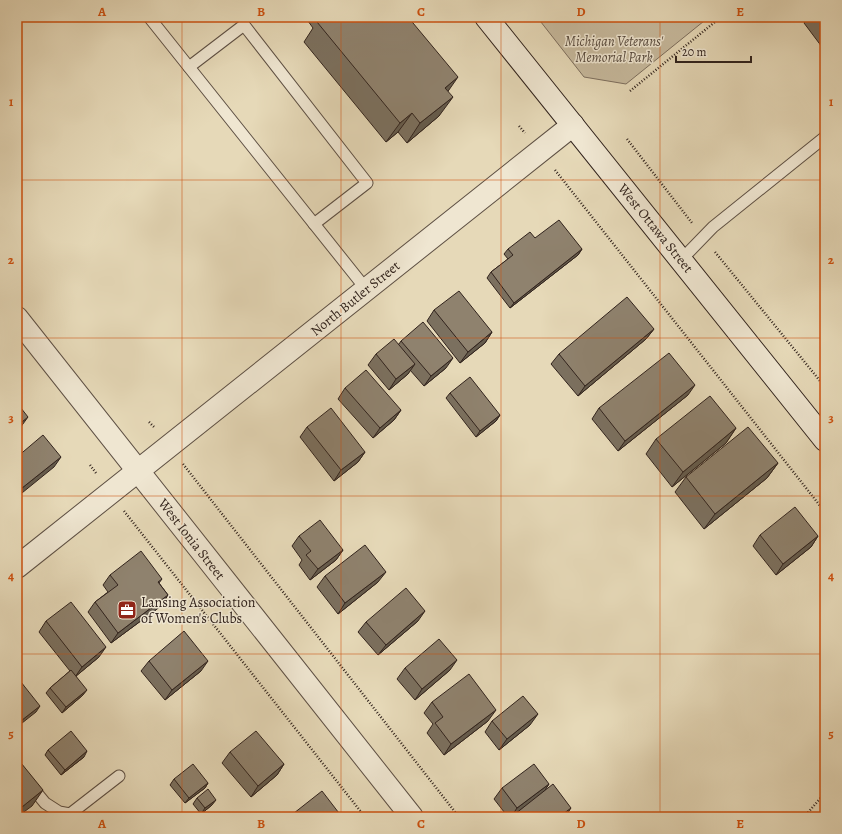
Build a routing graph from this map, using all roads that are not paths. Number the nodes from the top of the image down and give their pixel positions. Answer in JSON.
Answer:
{"nodes":[{"id":1,"x":149,"y":17,"type":"edge"},
{"id":2,"x":486,"y":17,"type":"edge"},
{"id":3,"x":189,"y":67,"type":"junction"},
{"id":4,"x":573,"y":125,"type":"junction"},
{"id":5,"x":825,"y":137,"type":"edge"},
{"id":6,"x":314,"y":224,"type":"junction"},
{"id":7,"x":681,"y":260,"type":"junction"},
{"id":8,"x":366,"y":289,"type":"junction"},
{"id":9,"x":17,"y":318,"type":"edge"},
{"id":10,"x":825,"y":440,"type":"edge"},
{"id":11,"x":138,"y":471,"type":"junction"},
{"id":12,"x":17,"y":566,"type":"edge"},
{"id":13,"x":17,"y":769,"type":"edge"},
{"id":14,"x":119,"y":776,"type":"dead end"},
{"id":15,"x":412,"y":817,"type":"edge"}],
"edges":[{"from":1,"to":3,"type":"lane"},
{"from":2,"to":4,"type":"street","name":"West Ottawa Street"},
{"from":3,"to":6,"type":"lane"},
{"from":3,"to":6,"type":"lane"},
{"from":4,"to":7,"type":"street","name":"West Ottawa Street"},
{"from":4,"to":8,"type":"street","name":"North Butler Street"},
{"from":5,"to":7,"type":"lane"},
{"from":6,"to":8,"type":"lane"},
{"from":7,"to":10,"type":"street","name":"West Ottawa Street"},
{"from":8,"to":11,"type":"street","name":"North Butler Street"},
{"from":9,"to":11,"type":"street","name":"West Ionia Street"},
{"from":11,"to":12,"type":"street","name":"North Butler Street"},
{"from":11,"to":15,"type":"street","name":"West Ionia Street"},
{"from":13,"to":14,"type":"lane"}]}
